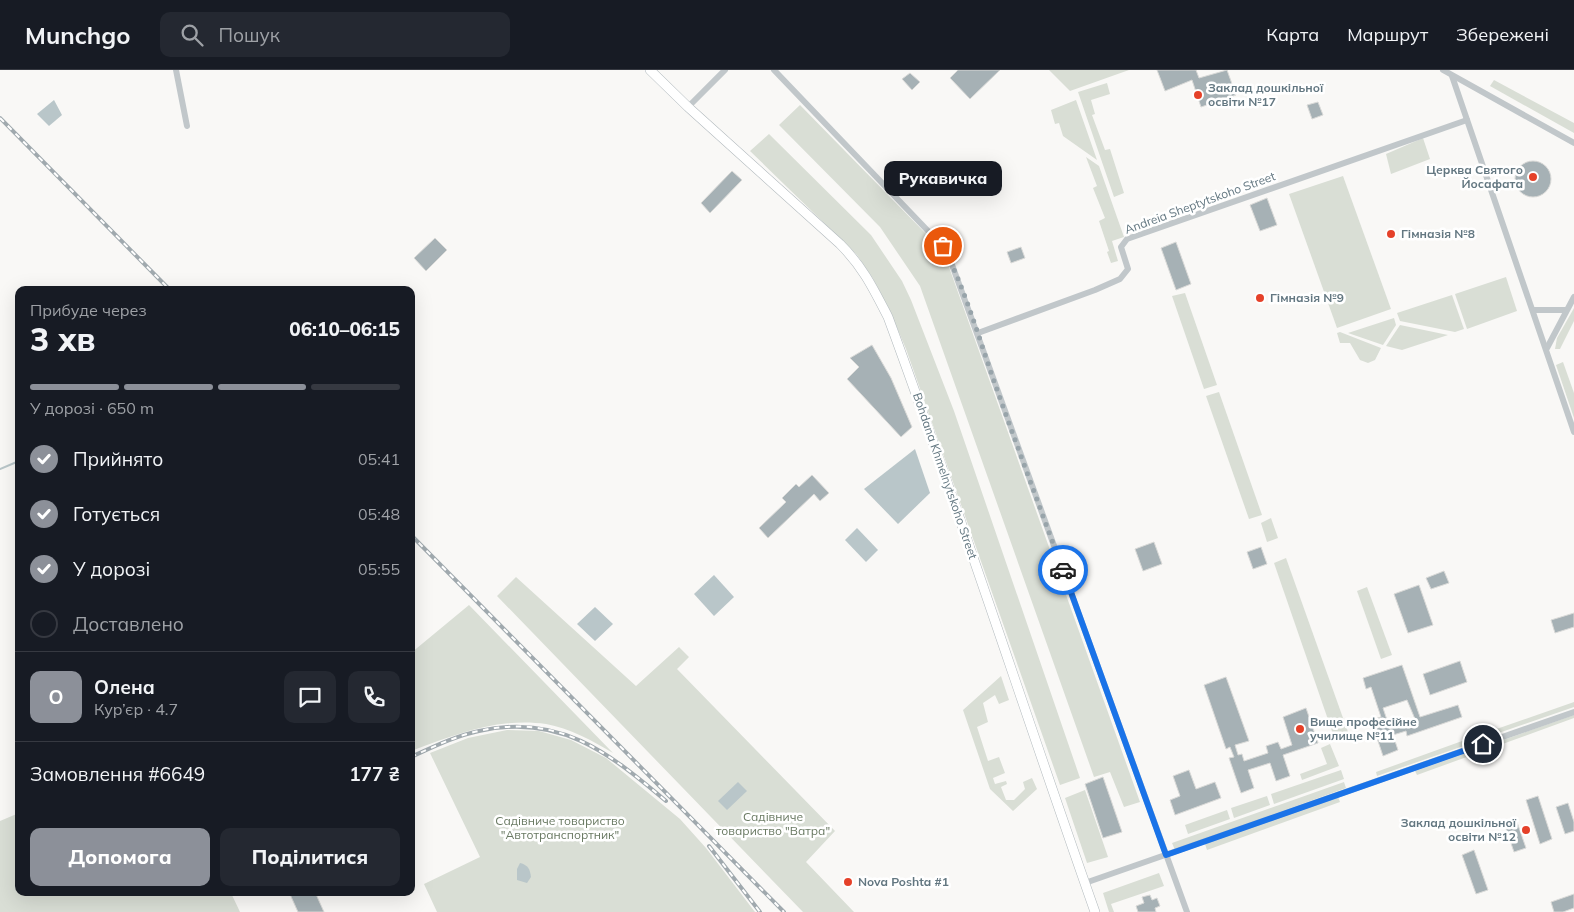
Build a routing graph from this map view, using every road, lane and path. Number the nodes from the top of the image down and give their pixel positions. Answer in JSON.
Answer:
{"nodes":[{"id":1,"x":176,"y":70,"type":"edge"},
{"id":2,"x":650,"y":70,"type":"edge"},
{"id":3,"x":725,"y":70,"type":"edge"},
{"id":4,"x":774,"y":70,"type":"edge"},
{"id":5,"x":1443,"y":70,"type":"edge"},
{"id":6,"x":1452,"y":76,"type":"junction"},
{"id":7,"x":688,"y":107,"type":"junction"},
{"id":8,"x":1467,"y":120,"type":"junction"},
{"id":9,"x":187,"y":126,"type":"dead end"},
{"id":10,"x":1574,"y":143,"type":"edge"},
{"id":11,"x":1574,"y":297,"type":"edge"},
{"id":12,"x":1533,"y":310,"type":"junction"},
{"id":13,"x":1566,"y":310,"type":"junction"},
{"id":14,"x":978,"y":333,"type":"junction"},
{"id":15,"x":1547,"y":348,"type":"junction"},
{"id":16,"x":1574,"y":432,"type":"edge"},
{"id":17,"x":1574,"y":712,"type":"edge"},
{"id":18,"x":1166,"y":855,"type":"junction"},
{"id":19,"x":1085,"y":883,"type":"junction"},
{"id":20,"x":1095,"y":912,"type":"edge"},
{"id":21,"x":1187,"y":912,"type":"edge"}],
"edges":[{"from":1,"to":9,"type":"street"},
{"from":2,"to":7,"type":"street","name":"Bohdana Khmelnytskoho Street"},
{"from":3,"to":7,"type":"street"},
{"from":4,"to":14,"type":"street"},
{"from":5,"to":6,"type":"street"},
{"from":6,"to":8,"type":"street"},
{"from":6,"to":10,"type":"street"},
{"from":7,"to":19,"type":"street","name":"Bohdana Khmelnytskoho Street"},
{"from":8,"to":12,"type":"street"},
{"from":8,"to":14,"type":"street","name":"Andreia Sheptytskoho Street"},
{"from":11,"to":13,"type":"street"},
{"from":12,"to":13,"type":"street"},
{"from":12,"to":15,"type":"street"},
{"from":13,"to":15,"type":"street"},
{"from":14,"to":18,"type":"street"},
{"from":15,"to":16,"type":"street"},
{"from":17,"to":18,"type":"street"},
{"from":18,"to":19,"type":"street"},
{"from":18,"to":21,"type":"street"},
{"from":19,"to":20,"type":"street","name":"Bohdana Khmelnytskoho Street"}]}
